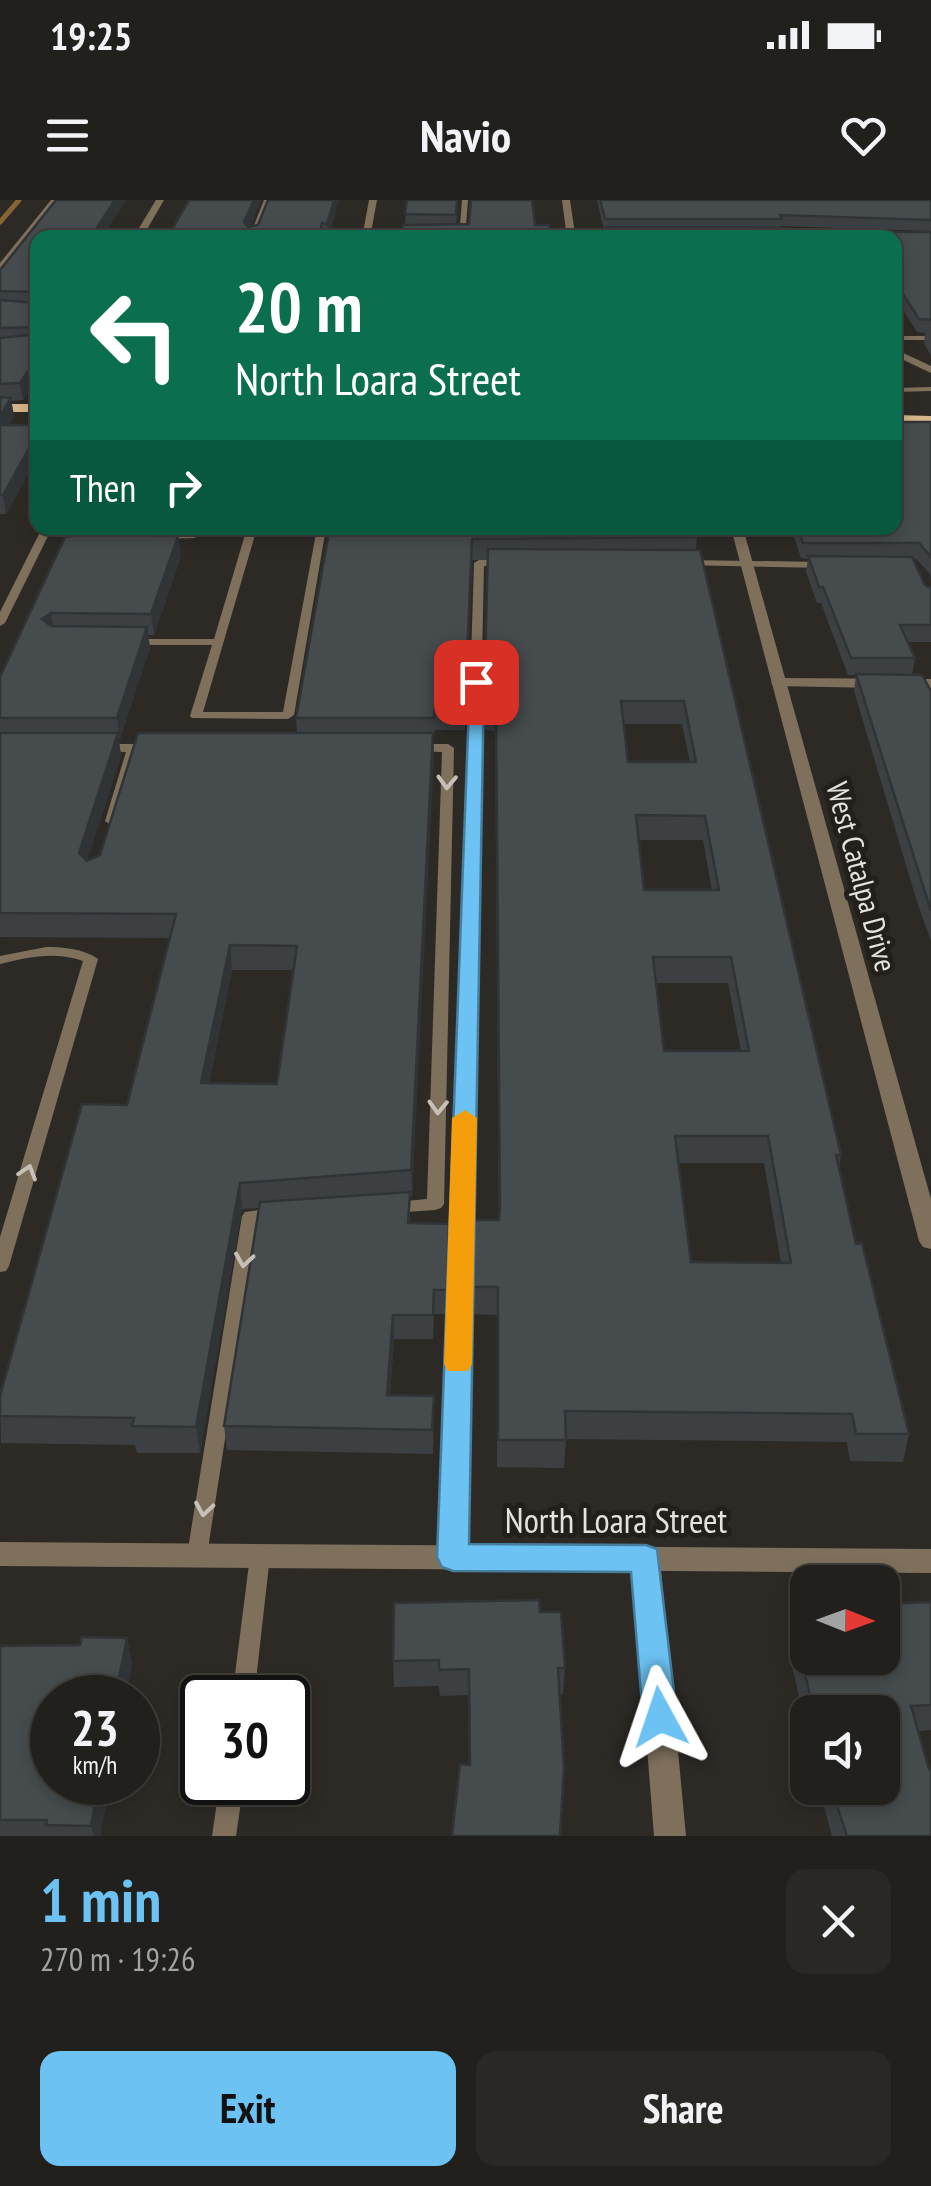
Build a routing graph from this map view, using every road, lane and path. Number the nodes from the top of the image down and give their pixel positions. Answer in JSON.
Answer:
{"nodes":[{"id":1,"x":54,"y":200,"type":"edge"},
{"id":2,"x":160,"y":200,"type":"edge"},
{"id":3,"x":267,"y":200,"type":"edge"},
{"id":4,"x":373,"y":200,"type":"edge"},
{"id":5,"x":465,"y":200,"type":"edge"},
{"id":6,"x":566,"y":200,"type":"edge"},
{"id":7,"x":142,"y":230,"type":"edge"},
{"id":8,"x":255,"y":230,"type":"edge"},
{"id":9,"x":367,"y":230,"type":"edge"},
{"id":10,"x":462,"y":230,"type":"edge"},
{"id":11,"x":570,"y":230,"type":"edge"},
{"id":12,"x":902,"y":237,"type":"edge"},
{"id":13,"x":931,"y":237,"type":"edge"},
{"id":14,"x":0,"y":267,"type":"edge"},
{"id":15,"x":902,"y":338,"type":"edge"},
{"id":16,"x":931,"y":338,"type":"edge"},
{"id":17,"x":902,"y":356,"type":"edge"},
{"id":18,"x":931,"y":370,"type":"edge"},
{"id":19,"x":931,"y":389,"type":"edge"},
{"id":20,"x":902,"y":390,"type":"edge"},
{"id":21,"x":0,"y":408,"type":"edge"},
{"id":22,"x":30,"y":410,"type":"edge"},
{"id":23,"x":30,"y":413,"type":"edge"},
{"id":24,"x":902,"y":420,"type":"edge"},
{"id":25,"x":931,"y":420,"type":"edge"},
{"id":26,"x":0,"y":424,"type":"edge"},
{"id":27,"x":44,"y":535,"type":"edge"},
{"id":28,"x":192,"y":535,"type":"edge"},
{"id":29,"x":250,"y":535,"type":"edge"},
{"id":30,"x":321,"y":535,"type":"edge"},
{"id":31,"x":739,"y":535,"type":"edge"},
{"id":32,"x":153,"y":536,"type":"edge"},
{"id":33,"x":517,"y":563,"type":"edge"},
{"id":34,"x":670,"y":563,"type":"edge"},
{"id":35,"x":747,"y":564,"type":"junction"},
{"id":36,"x":841,"y":566,"type":"edge"},
{"id":37,"x":0,"y":623,"type":"edge"},
{"id":38,"x":119,"y":642,"type":"edge"},
{"id":39,"x":218,"y":642,"type":"junction"},
{"id":40,"x":779,"y":683,"type":"junction"},
{"id":41,"x":931,"y":684,"type":"edge"},
{"id":42,"x":76,"y":748,"type":"edge"},
{"id":43,"x":133,"y":748,"type":"junction"},
{"id":44,"x":172,"y":748,"type":"edge"},
{"id":45,"x":389,"y":748,"type":"edge"},
{"id":46,"x":105,"y":841,"type":"edge"},
{"id":47,"x":0,"y":960,"type":"edge"},
{"id":48,"x":368,"y":1208,"type":"edge"},
{"id":49,"x":284,"y":1213,"type":"edge"},
{"id":50,"x":931,"y":1241,"type":"edge"},
{"id":51,"x":0,"y":1266,"type":"edge"},
{"id":52,"x":0,"y":1554,"type":"edge"},
{"id":53,"x":197,"y":1555,"type":"junction"},
{"id":54,"x":260,"y":1556,"type":"junction"},
{"id":55,"x":453,"y":1557,"type":"junction"},
{"id":56,"x":646,"y":1559,"type":"junction"},
{"id":57,"x":931,"y":1561,"type":"edge"},
{"id":58,"x":246,"y":1675,"type":"edge"},
{"id":59,"x":229,"y":1805,"type":"edge"},
{"id":60,"x":224,"y":1836,"type":"edge"},
{"id":61,"x":670,"y":1836,"type":"edge"}],
"edges":[{"from":1,"to":14,"type":"lane"},
{"from":2,"to":7,"type":"street"},
{"from":3,"to":8,"type":"lane"},
{"from":4,"to":9,"type":"street"},
{"from":5,"to":10,"type":"lane"},
{"from":6,"to":11,"type":"street"},
{"from":12,"to":13,"type":"street"},
{"from":15,"to":16,"type":"lane"},
{"from":17,"to":18,"type":"street"},
{"from":19,"to":20,"type":"lane"},
{"from":21,"to":22,"type":"main road"},
{"from":23,"to":26,"type":"main road"},
{"from":24,"to":25,"type":"main road"},
{"from":27,"to":37,"type":"lane"},
{"from":28,"to":32,"type":"lane"},
{"from":29,"to":39,"type":"lane"},
{"from":30,"to":39,"type":"lane"},
{"from":31,"to":35,"type":"street","name":"West Catalpa Drive"},
{"from":33,"to":55,"type":"lane"},
{"from":34,"to":35,"type":"lane"},
{"from":35,"to":36,"type":"lane"},
{"from":35,"to":40,"type":"street","name":"West Catalpa Drive"},
{"from":38,"to":39,"type":"lane"},
{"from":40,"to":41,"type":"street"},
{"from":40,"to":50,"type":"street","name":"West Catalpa Drive"},
{"from":42,"to":43,"type":"lane"},
{"from":43,"to":44,"type":"lane"},
{"from":43,"to":46,"type":"lane"},
{"from":45,"to":48,"type":"lane","one_way":true},
{"from":51,"to":47,"type":"lane","one_way":true},
{"from":49,"to":53,"type":"lane","one_way":true},
{"from":52,"to":53,"type":"street","name":"North Loara Street"},
{"from":53,"to":54,"type":"street","name":"North Loara Street"},
{"from":54,"to":55,"type":"street","name":"North Loara Street"},
{"from":54,"to":58,"type":"lane"},
{"from":55,"to":56,"type":"street","name":"North Loara Street"},
{"from":56,"to":57,"type":"street","name":"North Loara Street"},
{"from":56,"to":61,"type":"street"},
{"from":59,"to":60,"type":"lane"}]}
